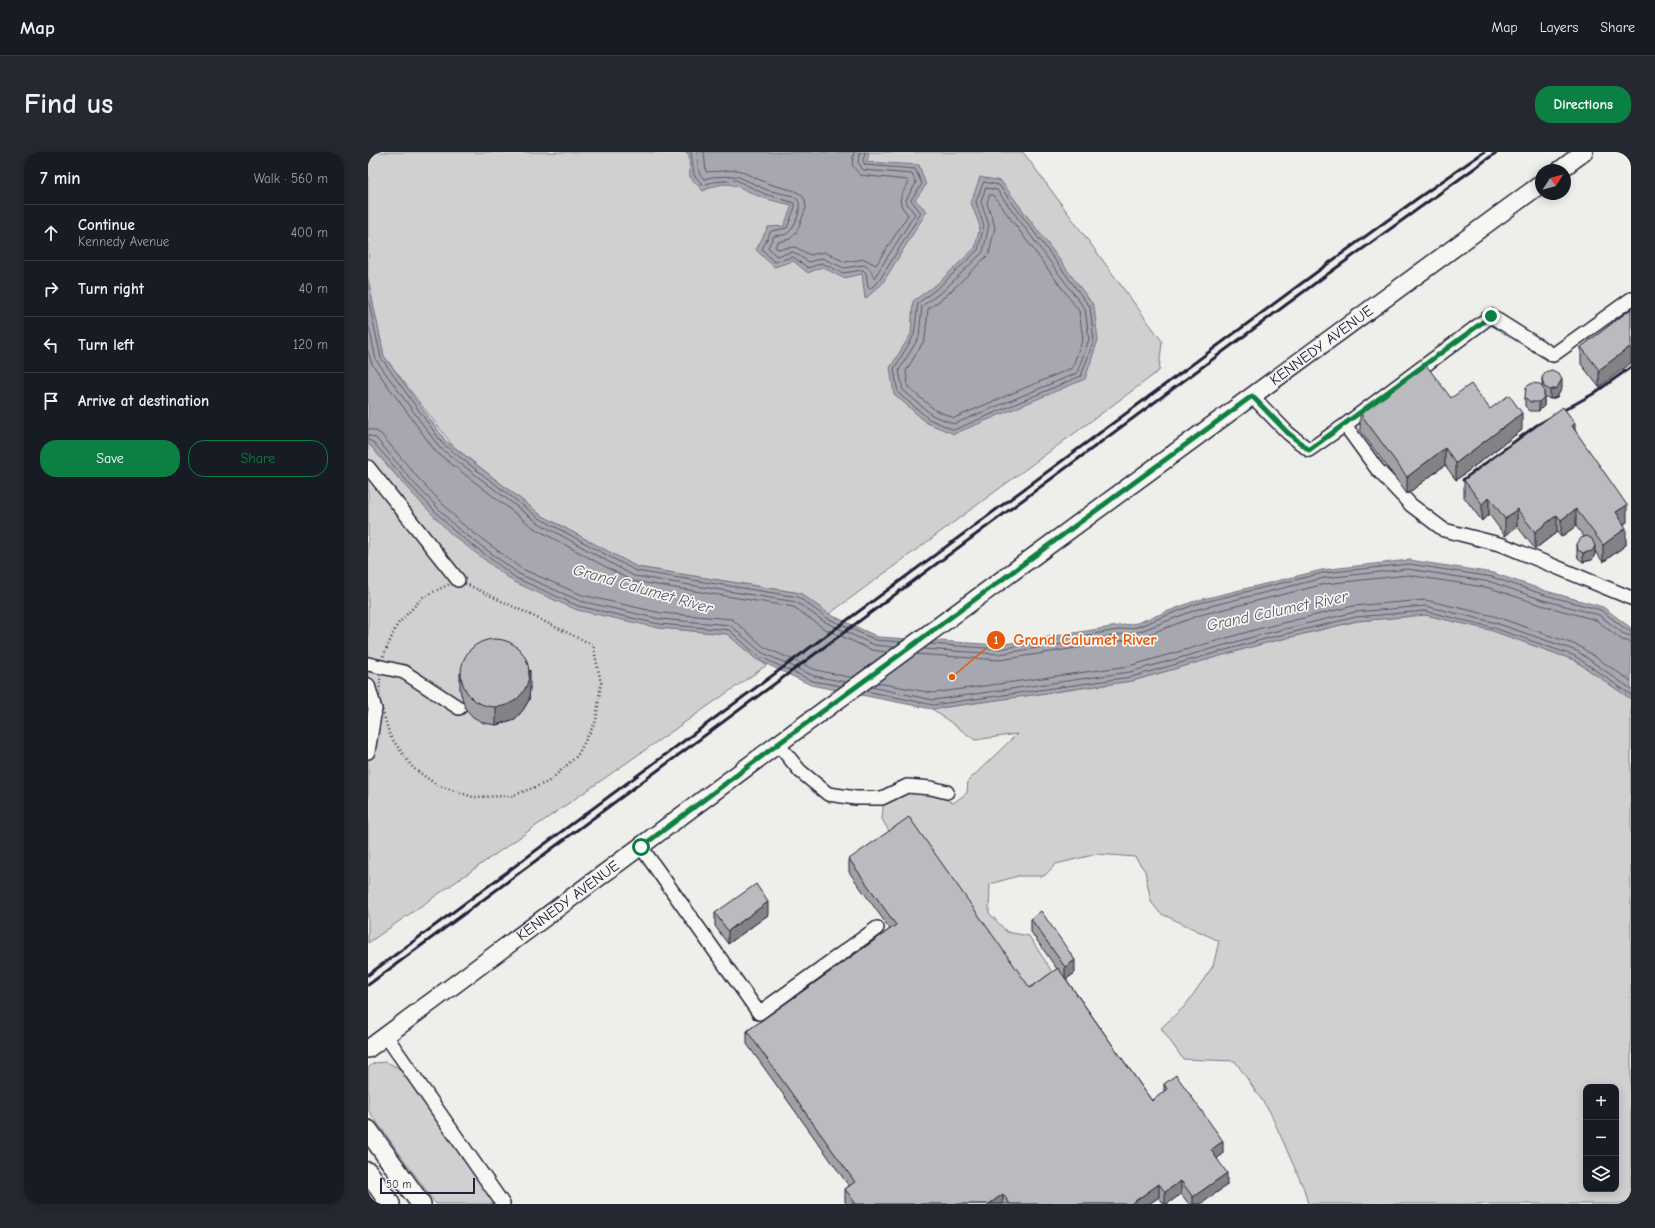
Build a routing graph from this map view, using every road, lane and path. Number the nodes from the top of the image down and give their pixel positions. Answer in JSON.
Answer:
{"nodes":[{"id":1,"x":1584,"y":152,"type":"edge"},
{"id":2,"x":1568,"y":164,"type":"edge"},
{"id":3,"x":1535,"y":188,"type":"edge"},
{"id":4,"x":1631,"y":299,"type":"edge"},
{"id":5,"x":1252,"y":396,"type":"junction"},
{"id":6,"x":1344,"y":425,"type":"junction"},
{"id":7,"x":368,"y":467,"type":"edge"},
{"id":8,"x":458,"y":580,"type":"junction"},
{"id":9,"x":1631,"y":598,"type":"edge"},
{"id":10,"x":368,"y":664,"type":"edge"},
{"id":11,"x":381,"y":666,"type":"junction"},
{"id":12,"x":368,"y":685,"type":"edge"},
{"id":13,"x":460,"y":708,"type":"dead end"},
{"id":14,"x":778,"y":744,"type":"junction"},
{"id":15,"x":368,"y":752,"type":"edge"},
{"id":16,"x":947,"y":792,"type":"dead end"},
{"id":17,"x":641,"y":847,"type":"junction"},
{"id":18,"x":877,"y":928,"type":"dead end"},
{"id":19,"x":386,"y":1036,"type":"junction"},
{"id":20,"x":368,"y":1049,"type":"edge"},
{"id":21,"x":368,"y":1130,"type":"edge"},
{"id":22,"x":368,"y":1172,"type":"edge"},
{"id":23,"x":390,"y":1204,"type":"edge"},
{"id":24,"x":421,"y":1204,"type":"edge"},
{"id":25,"x":503,"y":1204,"type":"edge"}],
"edges":[{"from":1,"to":2,"type":"main road"},
{"from":3,"to":5,"type":"main road","name":"KENNEDY AVENUE"},
{"from":4,"to":6,"type":"lane"},
{"from":5,"to":6,"type":"lane"},
{"from":5,"to":14,"type":"main road","name":"KENNEDY AVENUE"},
{"from":6,"to":9,"type":"lane"},
{"from":7,"to":8,"type":"lane"},
{"from":8,"to":11,"type":"path"},
{"from":8,"to":11,"type":"path"},
{"from":10,"to":11,"type":"lane"},
{"from":11,"to":13,"type":"lane"},
{"from":12,"to":15,"type":"lane"},
{"from":14,"to":16,"type":"lane"},
{"from":14,"to":17,"type":"main road","name":"KENNEDY AVENUE"},
{"from":17,"to":18,"type":"lane"},
{"from":17,"to":19,"type":"main road","name":"KENNEDY AVENUE"},
{"from":19,"to":20,"type":"main road","name":"KENNEDY AVENUE"},
{"from":19,"to":25,"type":"lane"},
{"from":21,"to":24,"type":"highway"},
{"from":22,"to":23,"type":"highway"}]}
